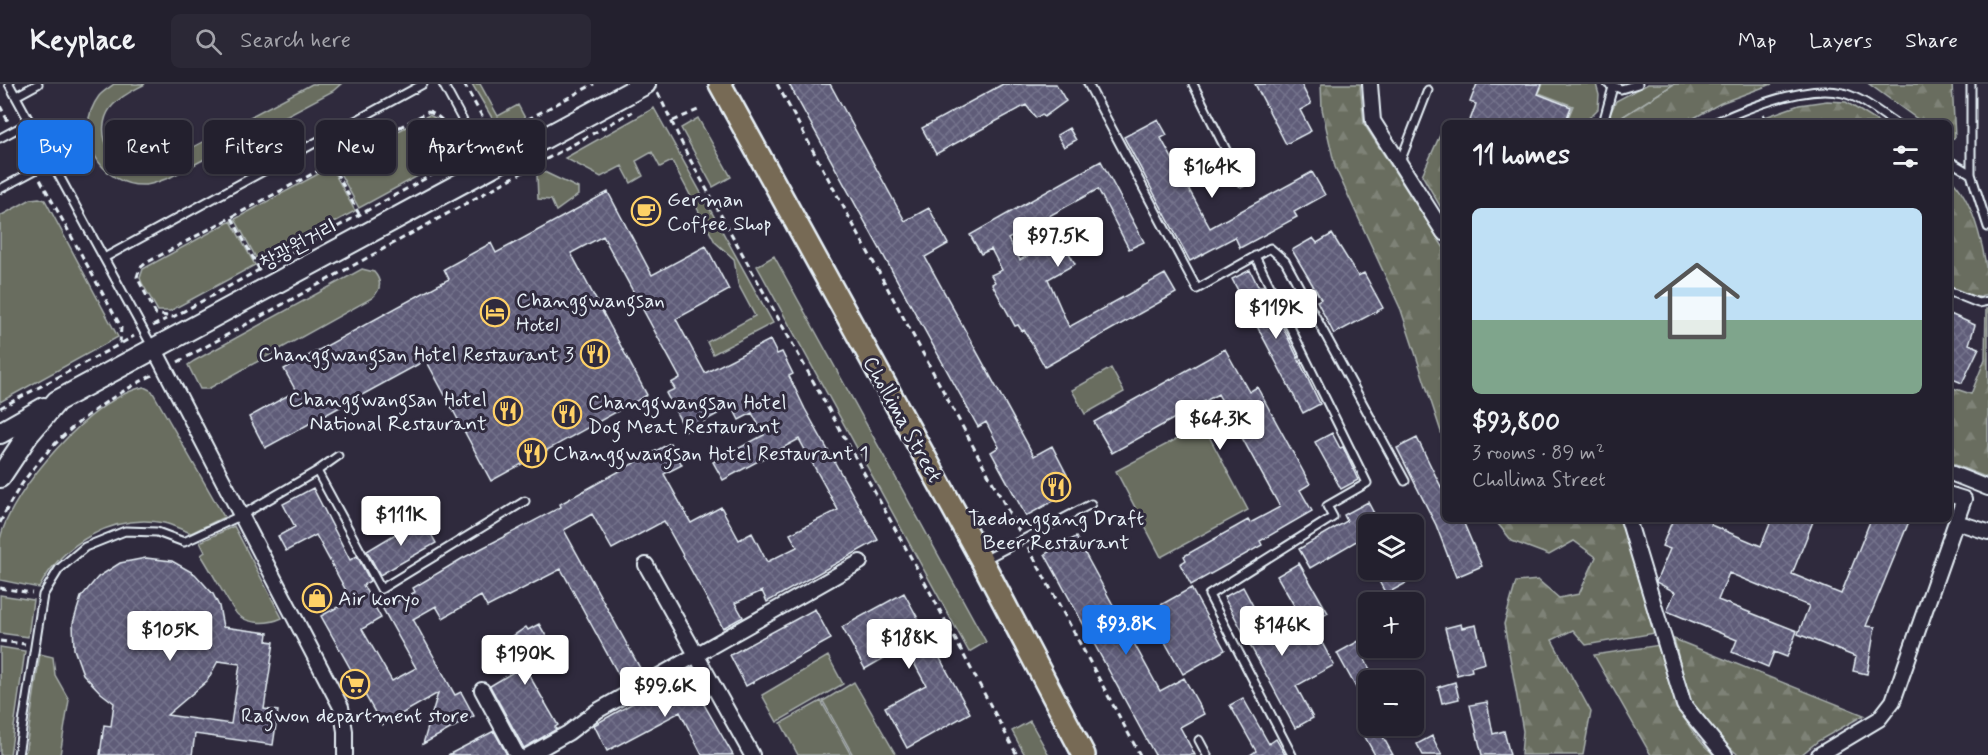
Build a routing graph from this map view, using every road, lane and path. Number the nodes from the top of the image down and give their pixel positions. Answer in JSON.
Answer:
{"nodes":[{"id":1,"x":9,"y":84,"type":"edge"},
{"id":2,"x":38,"y":84,"type":"edge"},
{"id":3,"x":423,"y":84,"type":"edge"},
{"id":4,"x":443,"y":84,"type":"edge"},
{"id":5,"x":464,"y":84,"type":"edge"},
{"id":6,"x":594,"y":84,"type":"edge"},
{"id":7,"x":720,"y":84,"type":"edge"},
{"id":8,"x":777,"y":84,"type":"edge"},
{"id":9,"x":1088,"y":84,"type":"edge"},
{"id":10,"x":1193,"y":84,"type":"edge"},
{"id":11,"x":1370,"y":84,"type":"edge"},
{"id":12,"x":1638,"y":84,"type":"edge"},
{"id":13,"x":1971,"y":84,"type":"edge"},
{"id":14,"x":1611,"y":86,"type":"edge"},
{"id":15,"x":1428,"y":90,"type":"dead end"},
{"id":16,"x":648,"y":93,"type":"edge"},
{"id":17,"x":16,"y":96,"type":"junction"},
{"id":18,"x":0,"y":106,"type":"edge"},
{"id":19,"x":641,"y":107,"type":"dead end"},
{"id":20,"x":700,"y":109,"type":"dead end"},
{"id":21,"x":29,"y":120,"type":"edge"},
{"id":22,"x":462,"y":120,"type":"edge"},
{"id":23,"x":1604,"y":120,"type":"edge"},
{"id":24,"x":1722,"y":120,"type":"edge"},
{"id":25,"x":1890,"y":120,"type":"edge"},
{"id":26,"x":673,"y":121,"type":"junction"},
{"id":27,"x":18,"y":128,"type":"edge"},
{"id":28,"x":396,"y":129,"type":"edge"},
{"id":29,"x":14,"y":130,"type":"junction"},
{"id":30,"x":0,"y":138,"type":"edge"},
{"id":31,"x":18,"y":138,"type":"edge"},
{"id":32,"x":545,"y":142,"type":"edge"},
{"id":33,"x":1952,"y":162,"type":"edge"},
{"id":34,"x":1399,"y":165,"type":"junction"},
{"id":35,"x":316,"y":171,"type":"edge"},
{"id":36,"x":28,"y":174,"type":"edge"},
{"id":37,"x":37,"y":174,"type":"edge"},
{"id":38,"x":59,"y":174,"type":"edge"},
{"id":39,"x":337,"y":174,"type":"edge"},
{"id":40,"x":480,"y":174,"type":"edge"},
{"id":41,"x":1971,"y":174,"type":"junction"},
{"id":42,"x":1242,"y":182,"type":"dead end"},
{"id":43,"x":0,"y":189,"type":"edge"},
{"id":44,"x":359,"y":214,"type":"junction"},
{"id":45,"x":231,"y":217,"type":"junction"},
{"id":46,"x":1988,"y":227,"type":"edge"},
{"id":47,"x":1442,"y":229,"type":"edge"},
{"id":48,"x":1255,"y":256,"type":"junction"},
{"id":49,"x":104,"y":258,"type":"junction"},
{"id":50,"x":259,"y":269,"type":"junction"},
{"id":51,"x":1952,"y":293,"type":"edge"},
{"id":52,"x":1988,"y":301,"type":"edge"},
{"id":53,"x":153,"y":348,"type":"junction"},
{"id":54,"x":164,"y":369,"type":"junction"},
{"id":55,"x":57,"y":401,"type":"junction"},
{"id":56,"x":0,"y":408,"type":"edge"},
{"id":57,"x":0,"y":433,"type":"edge"},
{"id":58,"x":338,"y":456,"type":"dead end"},
{"id":59,"x":317,"y":471,"type":"junction"},
{"id":60,"x":1952,"y":474,"type":"edge"},
{"id":61,"x":0,"y":477,"type":"edge"},
{"id":62,"x":1405,"y":481,"type":"dead end"},
{"id":63,"x":1988,"y":489,"type":"edge"},
{"id":64,"x":1952,"y":495,"type":"edge"},
{"id":65,"x":525,"y":501,"type":"dead end"},
{"id":66,"x":1091,"y":504,"type":"dead end"},
{"id":67,"x":242,"y":515,"type":"junction"},
{"id":68,"x":1629,"y":522,"type":"edge"},
{"id":69,"x":1956,"y":522,"type":"junction"},
{"id":70,"x":0,"y":523,"type":"edge"},
{"id":71,"x":1988,"y":532,"type":"edge"},
{"id":72,"x":1024,"y":539,"type":"junction"},
{"id":73,"x":982,"y":561,"type":"junction"},
{"id":74,"x":860,"y":562,"type":"dead end"},
{"id":75,"x":646,"y":565,"type":"dead end"},
{"id":76,"x":0,"y":588,"type":"edge"},
{"id":77,"x":43,"y":595,"type":"junction"},
{"id":78,"x":0,"y":641,"type":"edge"},
{"id":79,"x":35,"y":646,"type":"junction"},
{"id":80,"x":696,"y":654,"type":"junction"},
{"id":81,"x":482,"y":690,"type":"dead end"},
{"id":82,"x":1199,"y":740,"type":"dead end"},
{"id":83,"x":18,"y":755,"type":"edge"},
{"id":84,"x":345,"y":755,"type":"edge"},
{"id":85,"x":517,"y":755,"type":"edge"},
{"id":86,"x":529,"y":755,"type":"edge"},
{"id":87,"x":752,"y":755,"type":"edge"},
{"id":88,"x":1017,"y":755,"type":"edge"},
{"id":89,"x":1084,"y":755,"type":"edge"},
{"id":90,"x":1140,"y":755,"type":"edge"},
{"id":91,"x":1207,"y":755,"type":"edge"},
{"id":92,"x":1292,"y":755,"type":"edge"},
{"id":93,"x":1725,"y":755,"type":"edge"},
{"id":94,"x":1819,"y":755,"type":"edge"}],
"edges":[{"from":1,"to":17,"type":"lane"},
{"from":2,"to":17,"type":"lane"},
{"from":3,"to":49,"type":"lane"},
{"from":4,"to":22,"type":"lane"},
{"from":5,"to":6,"type":"path"},
{"from":7,"to":73,"type":"main road","name":"Chollima Street"},
{"from":8,"to":72,"type":"path"},
{"from":9,"to":48,"type":"lane"},
{"from":10,"to":42,"type":"lane"},
{"from":11,"to":34,"type":"street"},
{"from":12,"to":14,"type":"lane"},
{"from":13,"to":41,"type":"lane"},
{"from":14,"to":23,"type":"lane"},
{"from":15,"to":34,"type":"lane"},
{"from":16,"to":26,"type":"path"},
{"from":16,"to":32,"type":"main road","name":"창광원거리"},
{"from":17,"to":21,"type":"lane"},
{"from":18,"to":29,"type":"path"},
{"from":19,"to":54,"type":"path"},
{"from":20,"to":26,"type":"path"},
{"from":24,"to":25,"type":"lane"},
{"from":26,"to":88,"type":"path"},
{"from":27,"to":29,"type":"lane"},
{"from":28,"to":44,"type":"path"},
{"from":29,"to":30,"type":"lane"},
{"from":29,"to":31,"type":"path"},
{"from":33,"to":41,"type":"lane"},
{"from":34,"to":47,"type":"street"},
{"from":35,"to":45,"type":"path"},
{"from":36,"to":43,"type":"lane"},
{"from":37,"to":56,"type":"path"},
{"from":38,"to":49,"type":"lane"},
{"from":39,"to":44,"type":"path"},
{"from":40,"to":53,"type":"main road","name":"창광원거리"},
{"from":41,"to":46,"type":"lane"},
{"from":44,"to":50,"type":"path"},
{"from":45,"to":50,"type":"path"},
{"from":45,"to":50,"type":"path"},
{"from":48,"to":62,"type":"lane"},
{"from":48,"to":92,"type":"lane"},
{"from":49,"to":53,"type":"lane"},
{"from":51,"to":52,"type":"lane"},
{"from":53,"to":54,"type":"street"},
{"from":53,"to":55,"type":"main road","name":"창광원거리"},
{"from":54,"to":67,"type":"street"},
{"from":54,"to":70,"type":"path"},
{"from":55,"to":57,"type":"main road"},
{"from":55,"to":61,"type":"main road","name":"창광원거리"},
{"from":58,"to":59,"type":"lane"},
{"from":59,"to":65,"type":"lane"},
{"from":59,"to":67,"type":"lane"},
{"from":60,"to":63,"type":"street"},
{"from":64,"to":69,"type":"street"},
{"from":66,"to":72,"type":"lane"},
{"from":67,"to":77,"type":"lane"},
{"from":67,"to":84,"type":"street"},
{"from":68,"to":93,"type":"street"},
{"from":69,"to":71,"type":"street"},
{"from":69,"to":94,"type":"street"},
{"from":72,"to":73,"type":"lane"},
{"from":72,"to":90,"type":"path"},
{"from":73,"to":89,"type":"main road","name":"Chollima Street"},
{"from":74,"to":80,"type":"street"},
{"from":75,"to":80,"type":"street"},
{"from":76,"to":77,"type":"path"},
{"from":77,"to":79,"type":"lane"},
{"from":78,"to":79,"type":"path"},
{"from":79,"to":83,"type":"lane"},
{"from":80,"to":86,"type":"street"},
{"from":80,"to":87,"type":"street"},
{"from":81,"to":85,"type":"street"},
{"from":82,"to":91,"type":"lane"}]}
